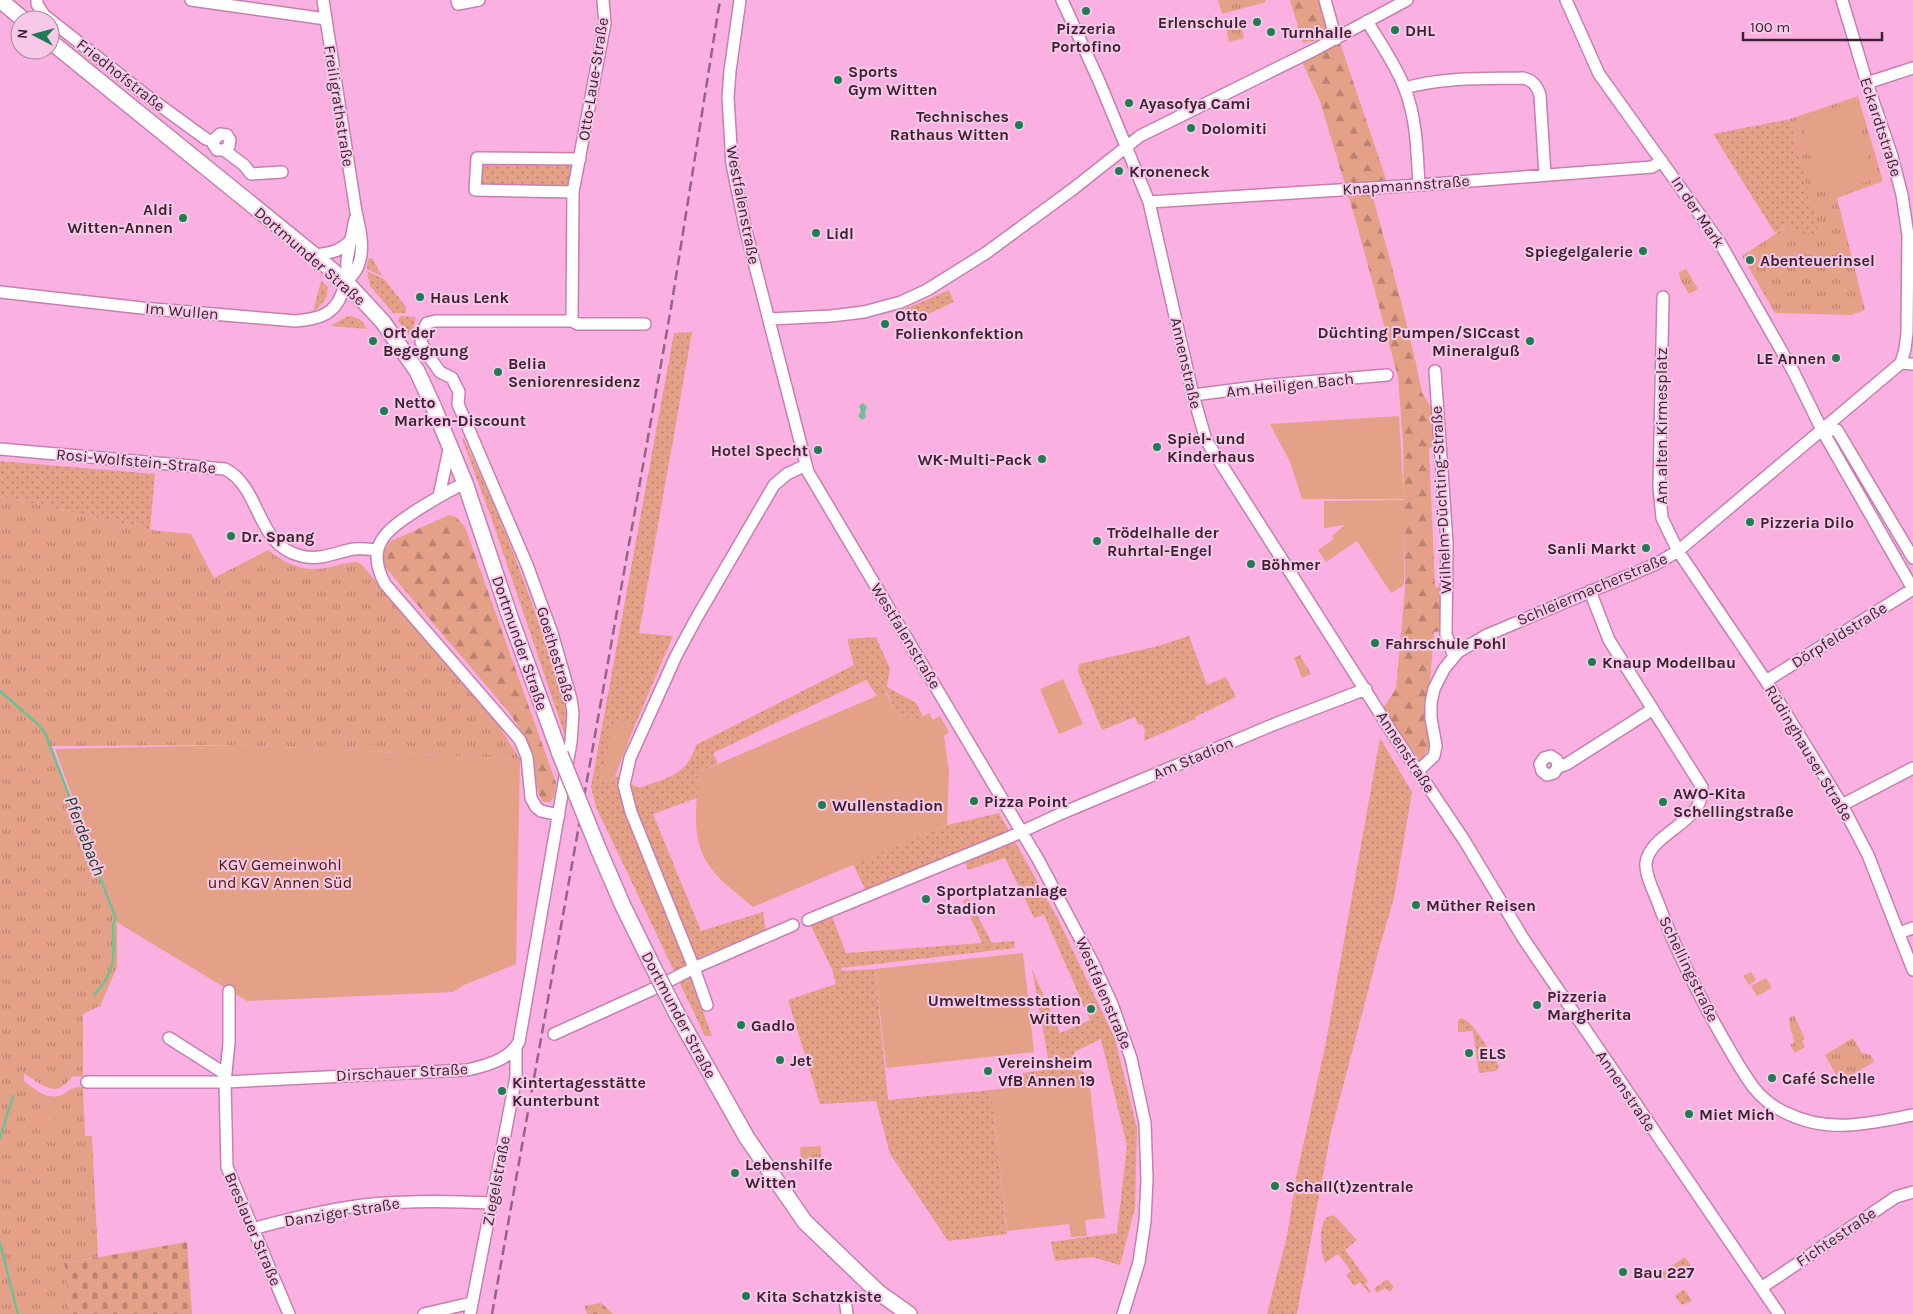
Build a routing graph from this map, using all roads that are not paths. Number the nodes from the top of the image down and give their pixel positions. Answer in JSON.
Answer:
{"nodes":[{"id":1,"x":0,"y":0,"type":"edge"},
{"id":2,"x":37,"y":0,"type":"edge"},
{"id":3,"x":191,"y":0,"type":"edge"},
{"id":4,"x":323,"y":0,"type":"edge"},
{"id":5,"x":457,"y":0,"type":"edge"},
{"id":6,"x":479,"y":0,"type":"edge"},
{"id":7,"x":603,"y":0,"type":"edge"},
{"id":8,"x":740,"y":0,"type":"edge"},
{"id":9,"x":1062,"y":0,"type":"edge"},
{"id":10,"x":1325,"y":0,"type":"edge"},
{"id":11,"x":1381,"y":0,"type":"edge"},
{"id":12,"x":1407,"y":0,"type":"edge"},
{"id":13,"x":1566,"y":0,"type":"edge"},
{"id":14,"x":1842,"y":0,"type":"edge"},
{"id":15,"x":12,"y":10,"type":"edge"},
{"id":16,"x":1384,"y":12,"type":"junction"},
{"id":17,"x":326,"y":19,"type":"junction"},
{"id":18,"x":1367,"y":21,"type":"junction"},
{"id":19,"x":1336,"y":39,"type":"junction"},
{"id":20,"x":60,"y":49,"type":"edge"},
{"id":21,"x":1913,"y":68,"type":"edge"},
{"id":22,"x":1867,"y":83,"type":"junction"},
{"id":23,"x":1405,"y":88,"type":"junction"},
{"id":24,"x":1126,"y":147,"type":"junction"},
{"id":25,"x":580,"y":158,"type":"junction"},
{"id":26,"x":1662,"y":161,"type":"junction"},
{"id":27,"x":282,"y":172,"type":"dead end"},
{"id":28,"x":1545,"y":175,"type":"junction"},
{"id":29,"x":1418,"y":185,"type":"junction"},
{"id":30,"x":574,"y":192,"type":"junction"},
{"id":31,"x":1149,"y":202,"type":"junction"},
{"id":32,"x":356,"y":212,"type":"junction"},
{"id":33,"x":1911,"y":234,"type":"edge"},
{"id":34,"x":352,"y":238,"type":"junction"},
{"id":35,"x":314,"y":255,"type":"junction"},
{"id":36,"x":347,"y":283,"type":"junction"},
{"id":37,"x":0,"y":292,"type":"edge"},
{"id":38,"x":1662,"y":297,"type":"dead end"},
{"id":39,"x":769,"y":318,"type":"junction"},
{"id":40,"x":572,"y":321,"type":"junction"},
{"id":41,"x":644,"y":324,"type":"dead end"},
{"id":42,"x":1900,"y":363,"type":"junction"},
{"id":43,"x":1913,"y":364,"type":"edge"},
{"id":44,"x":1436,"y":371,"type":"dead end"},
{"id":45,"x":1387,"y":375,"type":"dead end"},
{"id":46,"x":1193,"y":395,"type":"junction"},
{"id":47,"x":1822,"y":430,"type":"junction"},
{"id":48,"x":450,"y":445,"type":"junction"},
{"id":49,"x":0,"y":449,"type":"edge"},
{"id":50,"x":806,"y":465,"type":"junction"},
{"id":51,"x":465,"y":483,"type":"junction"},
{"id":52,"x":439,"y":496,"type":"junction"},
{"id":53,"x":377,"y":550,"type":"junction"},
{"id":54,"x":1678,"y":551,"type":"junction"},
{"id":55,"x":1913,"y":558,"type":"edge"},
{"id":56,"x":1913,"y":589,"type":"edge"},
{"id":57,"x":1590,"y":591,"type":"junction"},
{"id":58,"x":1454,"y":657,"type":"junction"},
{"id":59,"x":1766,"y":681,"type":"junction"},
{"id":60,"x":1366,"y":689,"type":"junction"},
{"id":61,"x":1652,"y":709,"type":"junction"},
{"id":62,"x":1558,"y":767,"type":"dead end"},
{"id":63,"x":1913,"y":768,"type":"edge"},
{"id":64,"x":1418,"y":771,"type":"junction"},
{"id":65,"x":1842,"y":805,"type":"junction"},
{"id":66,"x":559,"y":814,"type":"junction"},
{"id":67,"x":1022,"y":833,"type":"junction"},
{"id":68,"x":808,"y":920,"type":"dead end"},
{"id":69,"x":793,"y":926,"type":"dead end"},
{"id":70,"x":1913,"y":928,"type":"edge"},
{"id":71,"x":1899,"y":933,"type":"junction"},
{"id":72,"x":689,"y":970,"type":"junction"},
{"id":73,"x":1913,"y":970,"type":"edge"},
{"id":74,"x":230,"y":991,"type":"dead end"},
{"id":75,"x":707,"y":1005,"type":"dead end"},
{"id":76,"x":554,"y":1034,"type":"dead end"},
{"id":77,"x":169,"y":1038,"type":"dead end"},
{"id":78,"x":516,"y":1047,"type":"junction"},
{"id":79,"x":224,"y":1078,"type":"junction"},
{"id":80,"x":87,"y":1082,"type":"dead end"},
{"id":81,"x":1913,"y":1115,"type":"edge"},
{"id":82,"x":1913,"y":1192,"type":"edge"},
{"id":83,"x":492,"y":1203,"type":"junction"},
{"id":84,"x":252,"y":1229,"type":"junction"},
{"id":85,"x":1761,"y":1288,"type":"junction"},
{"id":86,"x":845,"y":1299,"type":"dead end"},
{"id":87,"x":471,"y":1309,"type":"edge"},
{"id":88,"x":289,"y":1314,"type":"edge"},
{"id":89,"x":424,"y":1314,"type":"edge"},
{"id":90,"x":847,"y":1314,"type":"edge"},
{"id":91,"x":909,"y":1314,"type":"edge"},
{"id":92,"x":1123,"y":1314,"type":"edge"},
{"id":93,"x":1778,"y":1314,"type":"edge"}],
"edges":[{"from":1,"to":15,"type":"main road"},
{"from":2,"to":27,"type":"street","name":"Friedhofstraße"},
{"from":3,"to":17,"type":"street"},
{"from":4,"to":17,"type":"street","name":"Freiligrathstraße"},
{"from":5,"to":6,"type":"street"},
{"from":7,"to":25,"type":"street","name":"Otto-Laue-Straße"},
{"from":8,"to":39,"type":"street","name":"Westfalenstraße"},
{"from":9,"to":24,"type":"street","name":"Annenstraße"},
{"from":10,"to":19,"type":"street"},
{"from":11,"to":16,"type":"street"},
{"from":12,"to":16,"type":"street"},
{"from":13,"to":26,"type":"street","name":"In der Mark"},
{"from":14,"to":22,"type":"street","name":"Eckardtstraße"},
{"from":16,"to":18,"type":"street"},
{"from":17,"to":32,"type":"street","name":"Freiligrathstraße"},
{"from":18,"to":19,"type":"street"},
{"from":18,"to":23,"type":"street"},
{"from":19,"to":24,"type":"street"},
{"from":20,"to":35,"type":"main road","name":"Dortmunder Straße"},
{"from":21,"to":22,"type":"street"},
{"from":22,"to":33,"type":"street","name":"Eckardtstraße"},
{"from":23,"to":28,"type":"street"},
{"from":23,"to":29,"type":"street"},
{"from":24,"to":31,"type":"street","name":"Annenstraße"},
{"from":24,"to":39,"type":"street"},
{"from":25,"to":30,"type":"street","name":"Otto-Laue-Straße"},
{"from":25,"to":30,"type":"street","name":"Otto-Laue-Straße"},
{"from":26,"to":28,"type":"street","name":"Knapmannstraße"},
{"from":26,"to":47,"type":"street","name":"In der Mark"},
{"from":28,"to":29,"type":"street","name":"Knapmannstraße"},
{"from":29,"to":31,"type":"street","name":"Knapmannstraße"},
{"from":30,"to":40,"type":"street","name":"Otto-Laue-Straße"},
{"from":31,"to":46,"type":"street","name":"Annenstraße"},
{"from":32,"to":34,"type":"street","name":"Freiligrathstraße"},
{"from":32,"to":36,"type":"street","name":"Freiligrathstraße"},
{"from":33,"to":42,"type":"street","name":"Eckardtstraße"},
{"from":34,"to":35,"type":"street"},
{"from":34,"to":36,"type":"street","name":"Freiligrathstraße"},
{"from":35,"to":36,"type":"main road","name":"Dortmunder Straße"},
{"from":36,"to":37,"type":"street","name":"Im Wullen"},
{"from":36,"to":48,"type":"main road","name":"Dortmunder Straße"},
{"from":38,"to":54,"type":"street","name":"Am alten Kirmesplatz"},
{"from":39,"to":50,"type":"street","name":"Westfalenstraße"},
{"from":40,"to":41,"type":"street","name":"Goethestraße"},
{"from":40,"to":66,"type":"street","name":"Goethestraße"},
{"from":42,"to":43,"type":"street"},
{"from":42,"to":47,"type":"street"},
{"from":44,"to":58,"type":"street","name":"Wilhelm-Düchting-Straße"},
{"from":45,"to":46,"type":"street","name":"Am Heiligen Bach"},
{"from":46,"to":60,"type":"street","name":"Annenstraße"},
{"from":47,"to":54,"type":"street","name":"Schleiermacherstraße"},
{"from":47,"to":55,"type":"street"},
{"from":47,"to":56,"type":"street","name":"In der Mark"},
{"from":48,"to":51,"type":"main road","name":"Dortmunder Straße"},
{"from":48,"to":52,"type":"street"},
{"from":49,"to":53,"type":"street","name":"Rosi-Wolfstein-Straße"},
{"from":50,"to":67,"type":"street","name":"Westfalenstraße"},
{"from":50,"to":72,"type":"street"},
{"from":51,"to":52,"type":"street"},
{"from":51,"to":91,"type":"main road","name":"Dortmunder Straße","bridge":true},
{"from":52,"to":53,"type":"street"},
{"from":53,"to":66,"type":"street"},
{"from":54,"to":57,"type":"street","name":"Schleiermacherstraße"},
{"from":54,"to":59,"type":"street","name":"Rüdinghauser Straße"},
{"from":56,"to":59,"type":"street","name":"Dörpfeldstraße"},
{"from":57,"to":58,"type":"street","name":"Schleiermacherstraße"},
{"from":57,"to":61,"type":"street","name":"Schellingstraße"},
{"from":58,"to":64,"type":"street","name":"Schleiermacherstraße"},
{"from":59,"to":65,"type":"street","name":"Rüdinghauser Straße"},
{"from":60,"to":64,"type":"street","name":"Annenstraße"},
{"from":60,"to":67,"type":"street","name":"Am Stadion"},
{"from":61,"to":62,"type":"street"},
{"from":61,"to":81,"type":"street","name":"Schellingstraße"},
{"from":63,"to":65,"type":"street"},
{"from":64,"to":85,"type":"street","name":"Annenstraße"},
{"from":65,"to":71,"type":"street","name":"Rüdinghauser Straße"},
{"from":66,"to":78,"type":"street"},
{"from":67,"to":68,"type":"street"},
{"from":67,"to":92,"type":"street","name":"Westfalenstraße"},
{"from":69,"to":72,"type":"street"},
{"from":70,"to":71,"type":"street"},
{"from":71,"to":73,"type":"street","name":"Rüdinghauser Straße"},
{"from":72,"to":75,"type":"street"},
{"from":72,"to":76,"type":"street"},
{"from":74,"to":79,"type":"street"},
{"from":77,"to":79,"type":"street"},
{"from":78,"to":79,"type":"street","name":"Dirschauer Straße"},
{"from":78,"to":83,"type":"street","name":"Ziegelstraße"},
{"from":79,"to":80,"type":"street","name":"Dirschauer Straße"},
{"from":79,"to":84,"type":"street","name":"Breslauer Straße"},
{"from":82,"to":85,"type":"street","name":"Fichtestraße"},
{"from":83,"to":84,"type":"street","name":"Danziger Straße"},
{"from":83,"to":87,"type":"street","name":"Ziegelstraße"},
{"from":84,"to":88,"type":"street","name":"Breslauer Straße"},
{"from":85,"to":93,"type":"street","name":"Annenstraße"},
{"from":86,"to":90,"type":"street"},
{"from":87,"to":89,"type":"street"}]}
